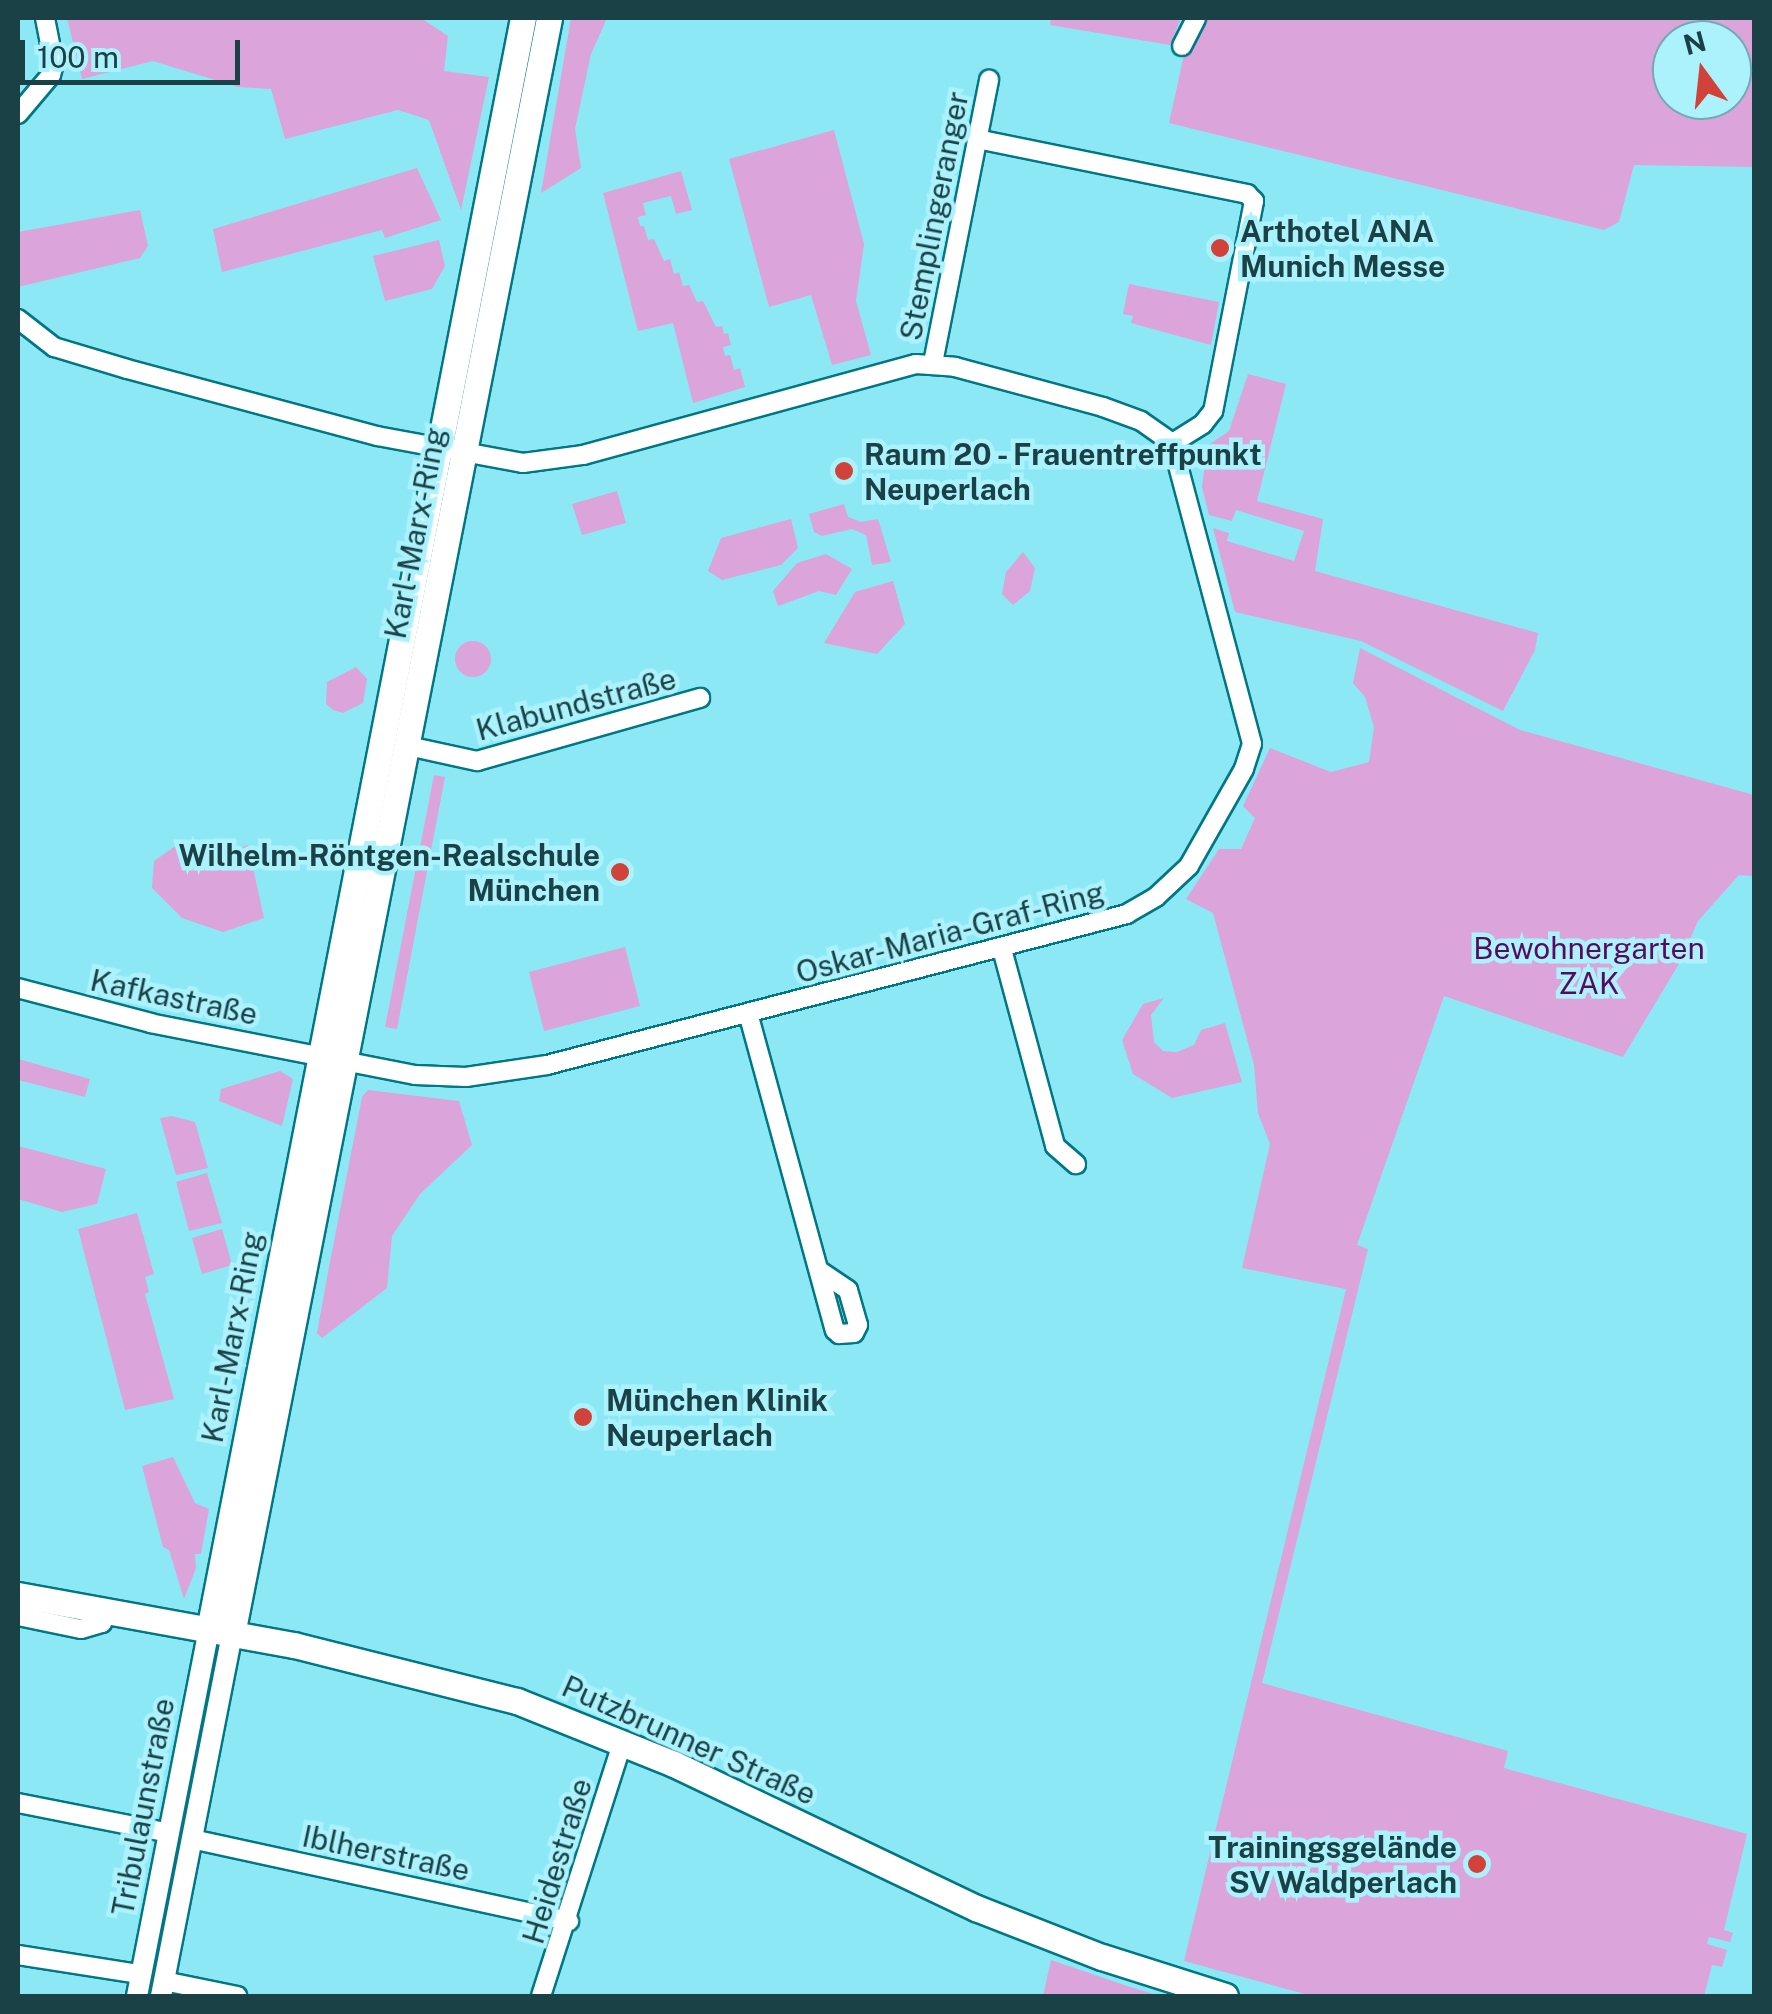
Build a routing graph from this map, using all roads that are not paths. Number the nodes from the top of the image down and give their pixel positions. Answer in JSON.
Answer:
{"nodes":[{"id":1,"x":44,"y":18,"type":"edge"},
{"id":2,"x":522,"y":18,"type":"edge"},
{"id":3,"x":549,"y":18,"type":"edge"},
{"id":4,"x":1196,"y":18,"type":"edge"},
{"id":5,"x":1182,"y":46,"type":"dead end"},
{"id":6,"x":989,"y":80,"type":"dead end"},
{"id":7,"x":18,"y":114,"type":"edge"},
{"id":8,"x":977,"y":139,"type":"junction"},
{"id":9,"x":18,"y":318,"type":"edge"},
{"id":10,"x":933,"y":363,"type":"junction"},
{"id":11,"x":1172,"y":443,"type":"junction"},
{"id":12,"x":451,"y":450,"type":"junction"},
{"id":13,"x":700,"y":698,"type":"dead end"},
{"id":14,"x":408,"y":746,"type":"junction"},
{"id":15,"x":1002,"y":949,"type":"junction"},
{"id":16,"x":18,"y":988,"type":"edge"},
{"id":17,"x":748,"y":1013,"type":"junction"},
{"id":18,"x":332,"y":1058,"type":"junction"},
{"id":19,"x":1076,"y":1164,"type":"dead end"},
{"id":20,"x":820,"y":1271,"type":"dead end"},
{"id":21,"x":18,"y":1594,"type":"edge"},
{"id":22,"x":105,"y":1612,"type":"junction"},
{"id":23,"x":18,"y":1616,"type":"edge"},
{"id":24,"x":221,"y":1632,"type":"junction"},
{"id":25,"x":623,"y":1741,"type":"junction"},
{"id":26,"x":18,"y":1803,"type":"edge"},
{"id":27,"x":169,"y":1833,"type":"junction"},
{"id":28,"x":192,"y":1839,"type":"junction"},
{"id":29,"x":568,"y":1921,"type":"junction"},
{"id":30,"x":18,"y":1955,"type":"edge"},
{"id":31,"x":140,"y":1974,"type":"junction"},
{"id":32,"x":163,"y":1989,"type":"edge"},
{"id":33,"x":137,"y":1996,"type":"edge"},
{"id":34,"x":238,"y":1996,"type":"edge"},
{"id":35,"x":541,"y":1996,"type":"edge"},
{"id":36,"x":1225,"y":1996,"type":"edge"}],
"edges":[{"from":1,"to":7,"type":"street"},
{"from":2,"to":12,"type":"main road","name":"Karl-Marx-Ring"},
{"from":3,"to":12,"type":"main road","name":"Karl-Marx-Ring"},
{"from":4,"to":5,"type":"street"},
{"from":6,"to":8,"type":"street","name":"Stemplingeranger"},
{"from":8,"to":10,"type":"street","name":"Stemplingeranger"},
{"from":8,"to":11,"type":"street"},
{"from":9,"to":12,"type":"street"},
{"from":10,"to":11,"type":"street"},
{"from":10,"to":12,"type":"street"},
{"from":11,"to":15,"type":"street","name":"Oskar-Maria-Graf-Ring"},
{"from":12,"to":14,"type":"main road","name":"Karl-Marx-Ring"},
{"from":12,"to":18,"type":"main road","name":"Karl-Marx-Ring"},
{"from":13,"to":14,"type":"street","name":"Klabundstraße"},
{"from":14,"to":18,"type":"main road","name":"Karl-Marx-Ring"},
{"from":15,"to":17,"type":"street","name":"Oskar-Maria-Graf-Ring"},
{"from":15,"to":19,"type":"street"},
{"from":16,"to":18,"type":"street","name":"Kafkastraße"},
{"from":17,"to":18,"type":"street","name":"Oskar-Maria-Graf-Ring"},
{"from":17,"to":20,"type":"street"},
{"from":18,"to":24,"type":"main road","name":"Karl-Marx-Ring"},
{"from":21,"to":22,"type":"main road","name":"Putzbrunner Straße"},
{"from":22,"to":23,"type":"street","name":"Putzbrunner Straße"},
{"from":22,"to":24,"type":"main road","name":"Putzbrunner Straße"},
{"from":24,"to":25,"type":"main road","name":"Putzbrunner Straße"},
{"from":24,"to":27,"type":"street","name":"Tribulaunstraße"},
{"from":24,"to":28,"type":"street","name":"Tribulaunstraße"},
{"from":25,"to":29,"type":"street","name":"Heidestraße"},
{"from":25,"to":36,"type":"main road","name":"Putzbrunner Straße"},
{"from":26,"to":27,"type":"street"},
{"from":27,"to":31,"type":"street","name":"Tribulaunstraße"},
{"from":28,"to":29,"type":"street","name":"Iblherstraße"},
{"from":28,"to":32,"type":"street","name":"Tribulaunstraße"},
{"from":29,"to":35,"type":"street","name":"Heidestraße"},
{"from":30,"to":31,"type":"street"},
{"from":31,"to":33,"type":"street","name":"Tribulaunstraße"},
{"from":32,"to":34,"type":"street"}]}
